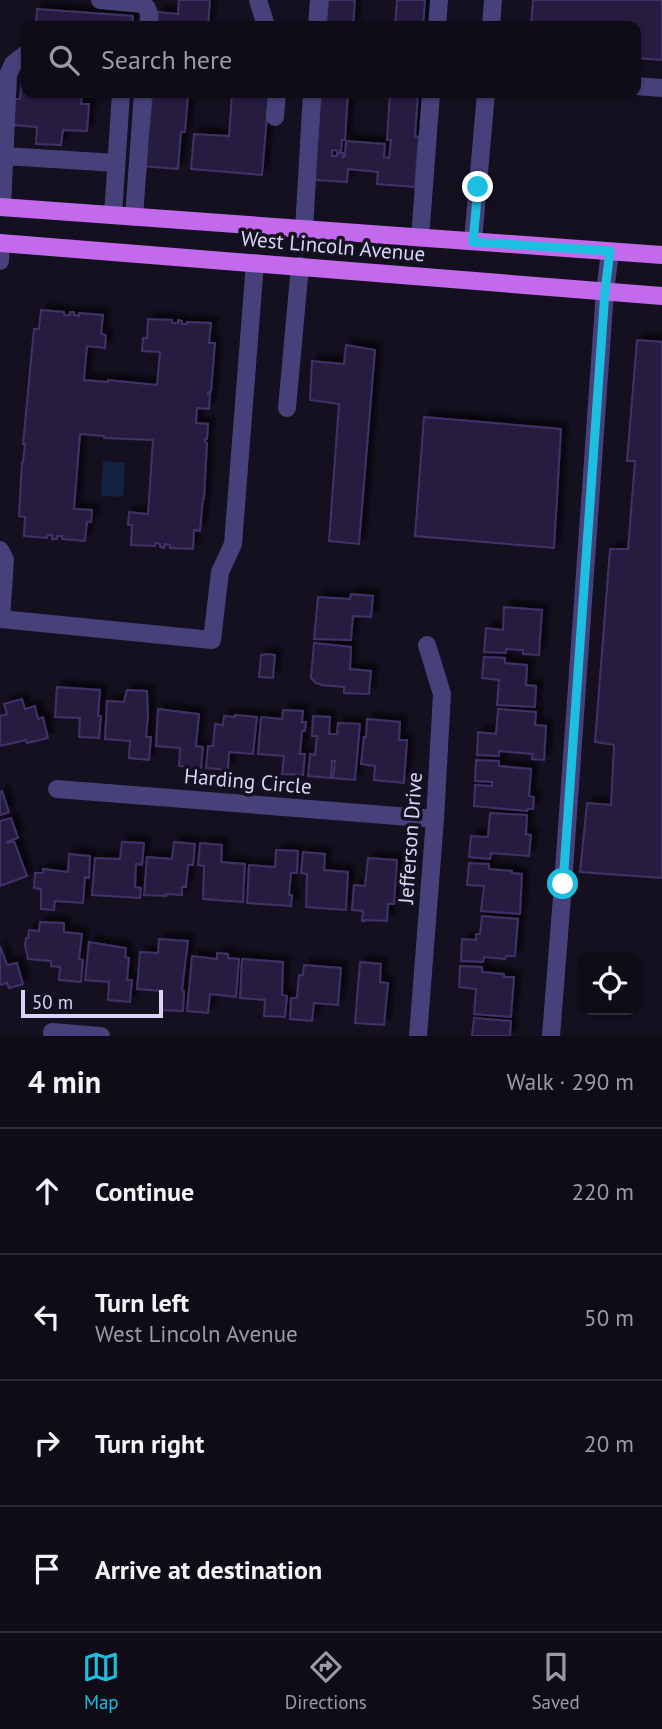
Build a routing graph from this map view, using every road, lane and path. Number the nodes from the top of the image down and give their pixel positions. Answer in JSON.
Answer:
{"nodes":[{"id":1,"x":100,"y":0,"type":"edge"},
{"id":2,"x":319,"y":0,"type":"edge"},
{"id":3,"x":439,"y":0,"type":"edge"},
{"id":4,"x":493,"y":0,"type":"edge"},
{"id":5,"x":257,"y":1,"type":"edge"},
{"id":6,"x":148,"y":21,"type":"edge"},
{"id":7,"x":264,"y":21,"type":"edge"},
{"id":8,"x":317,"y":21,"type":"edge"},
{"id":9,"x":437,"y":21,"type":"edge"},
{"id":10,"x":491,"y":21,"type":"edge"},
{"id":11,"x":21,"y":58,"type":"edge"},
{"id":12,"x":641,"y":86,"type":"edge"},
{"id":13,"x":662,"y":88,"type":"edge"},
{"id":14,"x":121,"y":98,"type":"edge"},
{"id":15,"x":143,"y":98,"type":"edge"},
{"id":16,"x":277,"y":98,"type":"edge"},
{"id":17,"x":312,"y":98,"type":"edge"},
{"id":18,"x":431,"y":98,"type":"edge"},
{"id":19,"x":486,"y":98,"type":"edge"},
{"id":20,"x":275,"y":117,"type":"dead end"},
{"id":21,"x":5,"y":156,"type":"junction"},
{"id":22,"x":117,"y":163,"type":"junction"},
{"id":23,"x":1,"y":207,"type":"edge"},
{"id":24,"x":113,"y":215,"type":"junction"},
{"id":25,"x":134,"y":217,"type":"junction"},
{"id":26,"x":304,"y":229,"type":"junction"},
{"id":27,"x":420,"y":238,"type":"junction"},
{"id":28,"x":473,"y":242,"type":"junction"},
{"id":29,"x":0,"y":249,"type":"edge"},
{"id":30,"x":610,"y":251,"type":"junction"},
{"id":31,"x":662,"y":255,"type":"edge"},
{"id":32,"x":256,"y":263,"type":"junction"},
{"id":33,"x":300,"y":267,"type":"junction"},
{"id":34,"x":605,"y":291,"type":"junction"},
{"id":35,"x":662,"y":296,"type":"edge"},
{"id":36,"x":287,"y":408,"type":"dead end"},
{"id":37,"x":0,"y":550,"type":"edge"},
{"id":38,"x":427,"y":645,"type":"dead end"},
{"id":39,"x":57,"y":789,"type":"dead end"},
{"id":40,"x":435,"y":819,"type":"junction"},
{"id":41,"x":52,"y":1032,"type":"dead end"},
{"id":42,"x":101,"y":1036,"type":"edge"},
{"id":43,"x":418,"y":1036,"type":"edge"},
{"id":44,"x":551,"y":1036,"type":"edge"}],
"edges":[{"from":1,"to":6,"type":"street"},
{"from":2,"to":8,"type":"street"},
{"from":3,"to":9,"type":"street"},
{"from":4,"to":10,"type":"street"},
{"from":5,"to":7,"type":"street"},
{"from":11,"to":21,"type":"street"},
{"from":12,"to":13,"type":"street"},
{"from":14,"to":22,"type":"street"},
{"from":15,"to":25,"type":"street"},
{"from":16,"to":20,"type":"street"},
{"from":17,"to":26,"type":"street"},
{"from":18,"to":27,"type":"street"},
{"from":19,"to":28,"type":"street"},
{"from":21,"to":22,"type":"street"},
{"from":21,"to":23,"type":"street"},
{"from":22,"to":24,"type":"street"},
{"from":23,"to":24,"type":"main road","name":"West Lincoln Avenue"},
{"from":24,"to":25,"type":"main road","name":"West Lincoln Avenue"},
{"from":25,"to":26,"type":"main road","name":"West Lincoln Avenue"},
{"from":26,"to":27,"type":"main road","name":"West Lincoln Avenue"},
{"from":27,"to":28,"type":"main road","name":"West Lincoln Avenue"},
{"from":28,"to":30,"type":"main road","name":"West Lincoln Avenue"},
{"from":29,"to":32,"type":"main road","name":"West Lincoln Avenue"},
{"from":30,"to":31,"type":"main road","name":"West Lincoln Avenue"},
{"from":30,"to":34,"type":"street"},
{"from":32,"to":33,"type":"main road","name":"West Lincoln Avenue"},
{"from":32,"to":37,"type":"street"},
{"from":33,"to":34,"type":"main road","name":"West Lincoln Avenue"},
{"from":33,"to":36,"type":"street"},
{"from":34,"to":35,"type":"main road","name":"West Lincoln Avenue"},
{"from":34,"to":44,"type":"street"},
{"from":38,"to":40,"type":"street","name":"Jefferson Drive"},
{"from":39,"to":40,"type":"street","name":"Harding Circle"},
{"from":40,"to":43,"type":"street","name":"Jefferson Drive"},
{"from":41,"to":42,"type":"street"}]}
